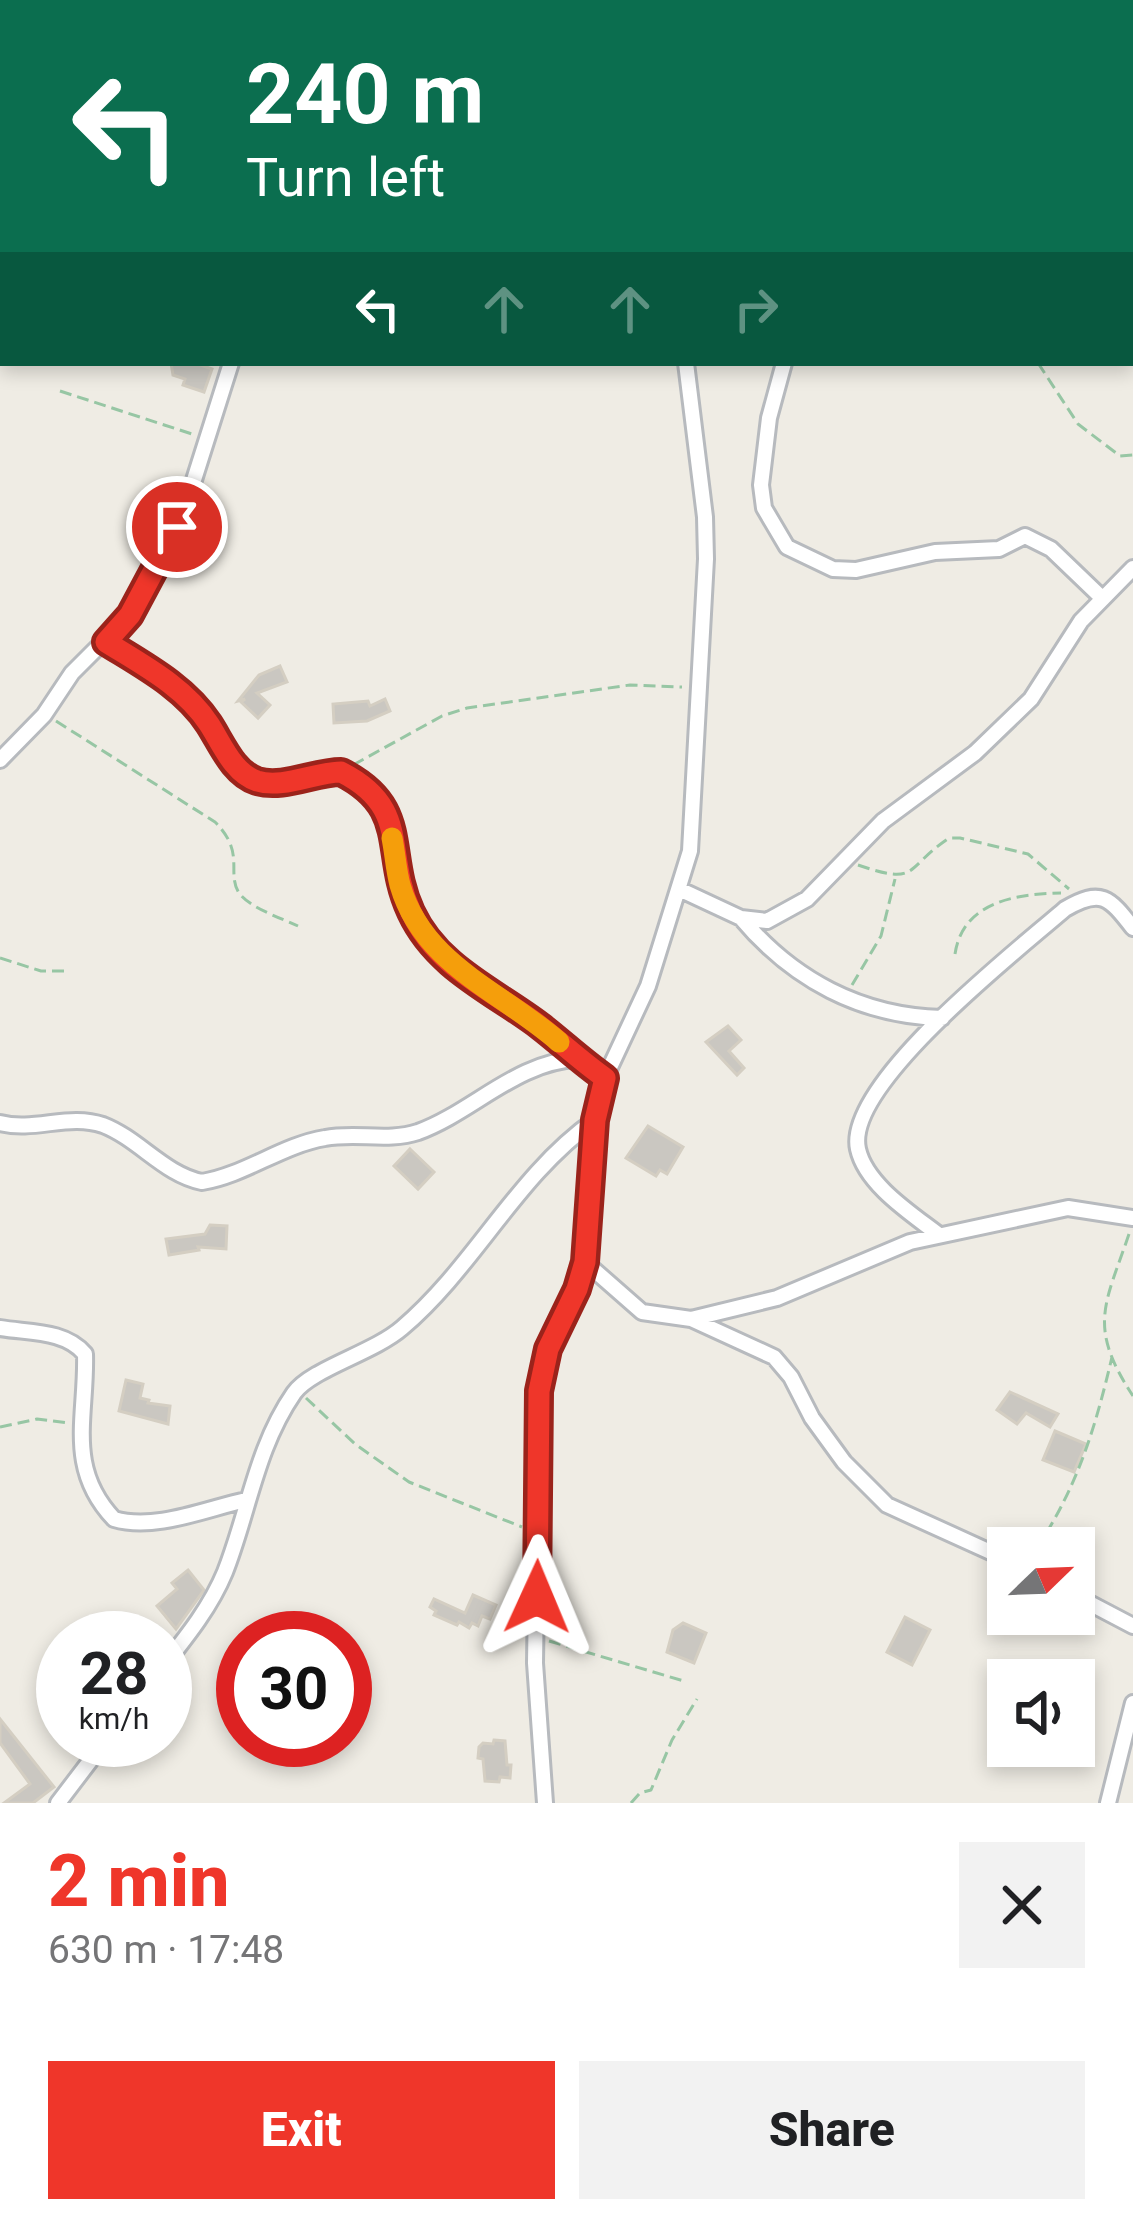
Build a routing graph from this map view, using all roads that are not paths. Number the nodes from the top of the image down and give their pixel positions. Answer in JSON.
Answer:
{"nodes":[{"id":1,"x":230,"y":366,"type":"edge"},
{"id":2,"x":686,"y":366,"type":"edge"},
{"id":3,"x":783,"y":366,"type":"edge"},
{"id":4,"x":1133,"y":568,"type":"edge"},
{"id":5,"x":1101,"y":597,"type":"junction"},
{"id":6,"x":106,"y":642,"type":"junction"},
{"id":7,"x":0,"y":760,"type":"edge"},
{"id":8,"x":681,"y":890,"type":"junction"},
{"id":9,"x":741,"y":918,"type":"junction"},
{"id":10,"x":1133,"y":928,"type":"edge"},
{"id":11,"x":942,"y":1018,"type":"junction"},
{"id":12,"x":578,"y":1059,"type":"junction"},
{"id":13,"x":605,"y":1078,"type":"junction"},
{"id":14,"x":595,"y":1120,"type":"junction"},
{"id":15,"x":0,"y":1123,"type":"edge"},
{"id":16,"x":1133,"y":1220,"type":"edge"},
{"id":17,"x":939,"y":1235,"type":"junction"},
{"id":18,"x":585,"y":1262,"type":"junction"},
{"id":19,"x":691,"y":1319,"type":"junction"},
{"id":20,"x":0,"y":1328,"type":"edge"},
{"id":21,"x":246,"y":1499,"type":"junction"},
{"id":22,"x":987,"y":1550,"type":"edge"},
{"id":23,"x":1095,"y":1606,"type":"edge"},
{"id":24,"x":1133,"y":1626,"type":"edge"},
{"id":25,"x":192,"y":1628,"type":"edge"},
{"id":26,"x":1133,"y":1703,"type":"edge"},
{"id":27,"x":85,"y":1767,"type":"edge"},
{"id":28,"x":58,"y":1803,"type":"edge"},
{"id":29,"x":545,"y":1803,"type":"edge"},
{"id":30,"x":1108,"y":1803,"type":"edge"}],
"edges":[{"from":1,"to":6,"type":"street"},
{"from":2,"to":8,"type":"street"},
{"from":3,"to":5,"type":"street"},
{"from":4,"to":5,"type":"street"},
{"from":5,"to":9,"type":"street"},
{"from":6,"to":7,"type":"street"},
{"from":6,"to":12,"type":"street"},
{"from":8,"to":9,"type":"street"},
{"from":8,"to":13,"type":"street"},
{"from":9,"to":11,"type":"street"},
{"from":10,"to":11,"type":"street"},
{"from":11,"to":17,"type":"street"},
{"from":12,"to":13,"type":"street"},
{"from":12,"to":15,"type":"street"},
{"from":13,"to":14,"type":"street"},
{"from":14,"to":18,"type":"street"},
{"from":14,"to":21,"type":"street"},
{"from":16,"to":17,"type":"street"},
{"from":17,"to":19,"type":"street"},
{"from":18,"to":19,"type":"street"},
{"from":18,"to":29,"type":"street"},
{"from":19,"to":22,"type":"street"},
{"from":20,"to":21,"type":"street"},
{"from":21,"to":25,"type":"street"},
{"from":23,"to":24,"type":"street"},
{"from":26,"to":30,"type":"street"},
{"from":27,"to":28,"type":"street"}]}
